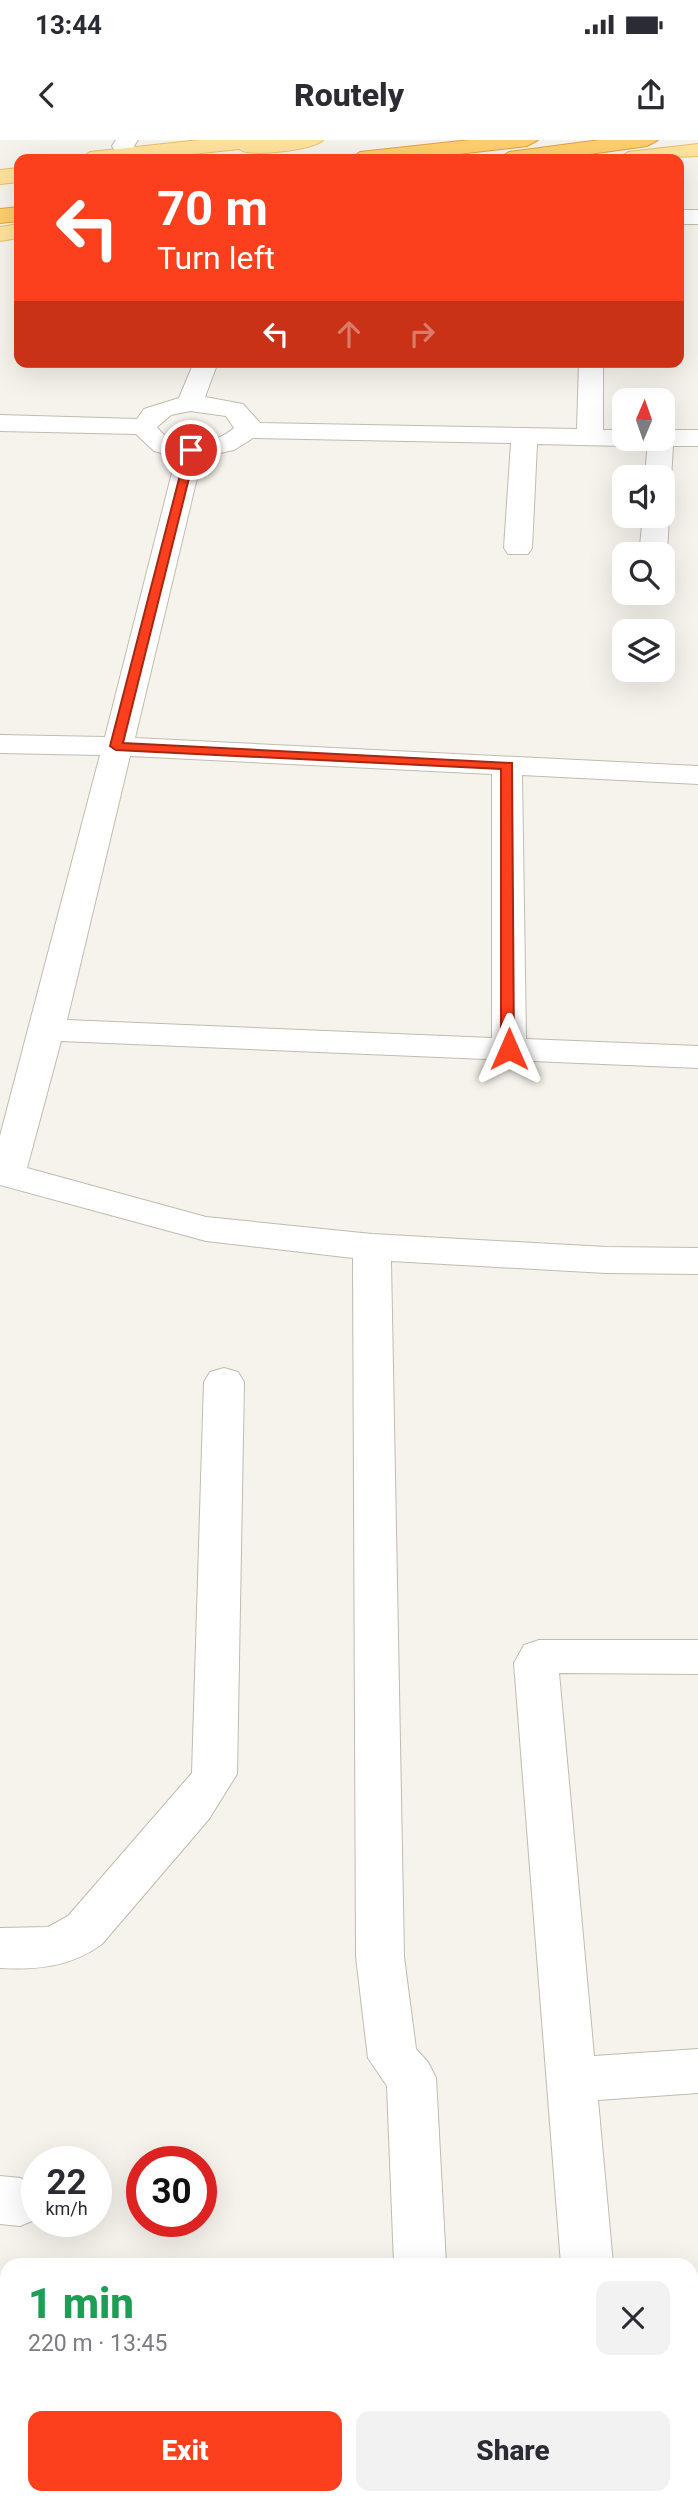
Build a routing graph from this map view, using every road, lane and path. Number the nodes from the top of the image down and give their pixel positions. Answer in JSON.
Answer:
{"nodes":[{"id":1,"x":312,"y":140,"type":"edge"},
{"id":2,"x":527,"y":140,"type":"edge"},
{"id":3,"x":647,"y":140,"type":"edge"},
{"id":4,"x":306,"y":141,"type":"edge"},
{"id":5,"x":242,"y":143,"type":"edge"},
{"id":6,"x":698,"y":150,"type":"edge"},
{"id":7,"x":129,"y":151,"type":"edge"},
{"id":8,"x":181,"y":154,"type":"edge"},
{"id":9,"x":404,"y":154,"type":"edge"},
{"id":10,"x":545,"y":154,"type":"edge"},
{"id":11,"x":667,"y":154,"type":"edge"},
{"id":12,"x":204,"y":368,"type":"edge"},
{"id":13,"x":591,"y":368,"type":"edge"},
{"id":14,"x":190,"y":402,"type":"junction"},
{"id":15,"x":0,"y":423,"type":"edge"},
{"id":16,"x":144,"y":427,"type":"junction"},
{"id":17,"x":247,"y":430,"type":"junction"},
{"id":18,"x":524,"y":437,"type":"junction"},
{"id":19,"x":590,"y":437,"type":"junction"},
{"id":20,"x":612,"y":438,"type":"edge"},
{"id":21,"x":698,"y":438,"type":"edge"},
{"id":22,"x":676,"y":439,"type":"edge"},
{"id":23,"x":191,"y":450,"type":"junction"},
{"id":24,"x":518,"y":548,"type":"dead end"},
{"id":25,"x":0,"y":744,"type":"edge"},
{"id":26,"x":116,"y":746,"type":"junction"},
{"id":27,"x":507,"y":765,"type":"junction"},
{"id":28,"x":698,"y":775,"type":"edge"},
{"id":29,"x":47,"y":1030,"type":"junction"},
{"id":30,"x":509,"y":1049,"type":"junction"},
{"id":31,"x":698,"y":1056,"type":"edge"},
{"id":32,"x":4,"y":1172,"type":"edge"},
{"id":33,"x":372,"y":1247,"type":"junction"},
{"id":34,"x":698,"y":1261,"type":"edge"},
{"id":35,"x":224,"y":1382,"type":"dead end"},
{"id":36,"x":698,"y":1657,"type":"edge"},
{"id":37,"x":0,"y":1948,"type":"edge"},
{"id":38,"x":698,"y":2071,"type":"edge"},
{"id":39,"x":571,"y":2080,"type":"junction"},
{"id":40,"x":420,"y":2258,"type":"edge"},
{"id":41,"x":586,"y":2258,"type":"edge"}],
"edges":[{"from":1,"to":4,"type":"main road"},
{"from":2,"to":9,"type":"highway"},
{"from":3,"to":10,"type":"highway"},
{"from":4,"to":5,"type":"main road"},
{"from":5,"to":7,"type":"main road"},
{"from":5,"to":8,"type":"main road"},
{"from":6,"to":11,"type":"main road"},
{"from":12,"to":14,"type":"street"},
{"from":13,"to":19,"type":"street"},
{"from":14,"to":16,"type":"street"},
{"from":14,"to":17,"type":"street"},
{"from":15,"to":16,"type":"street"},
{"from":16,"to":23,"type":"street"},
{"from":17,"to":18,"type":"street"},
{"from":17,"to":23,"type":"street"},
{"from":18,"to":19,"type":"street"},
{"from":18,"to":24,"type":"street"},
{"from":19,"to":20,"type":"street"},
{"from":21,"to":22,"type":"street"},
{"from":23,"to":26,"type":"street"},
{"from":25,"to":26,"type":"street"},
{"from":26,"to":27,"type":"street"},
{"from":26,"to":29,"type":"street"},
{"from":27,"to":28,"type":"street"},
{"from":27,"to":30,"type":"street"},
{"from":29,"to":30,"type":"street"},
{"from":29,"to":32,"type":"street"},
{"from":30,"to":31,"type":"street"},
{"from":32,"to":33,"type":"street"},
{"from":33,"to":34,"type":"street"},
{"from":33,"to":40,"type":"street"},
{"from":35,"to":37,"type":"street"},
{"from":36,"to":39,"type":"street"},
{"from":38,"to":39,"type":"street"},
{"from":39,"to":41,"type":"street"}]}
